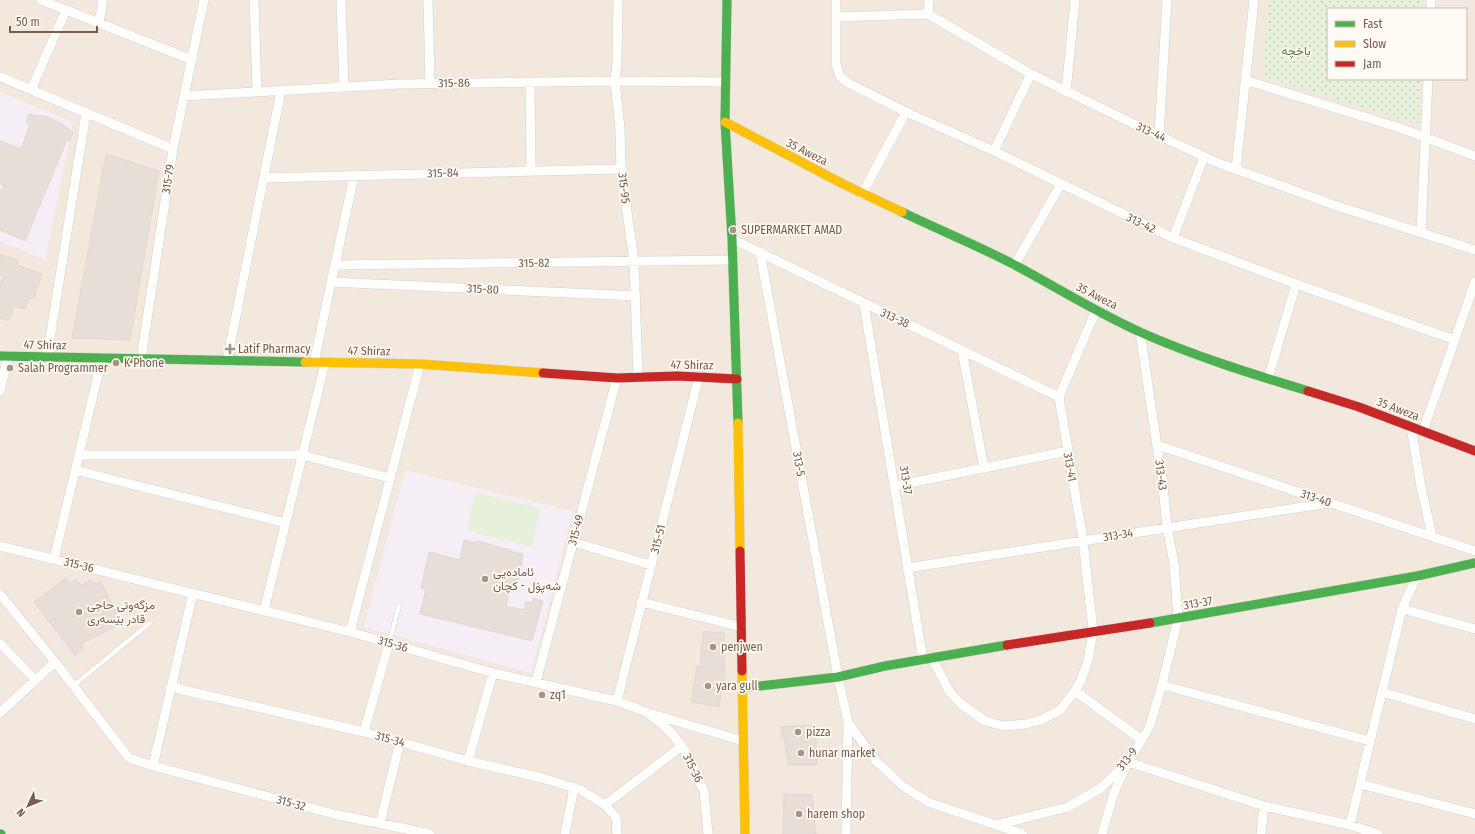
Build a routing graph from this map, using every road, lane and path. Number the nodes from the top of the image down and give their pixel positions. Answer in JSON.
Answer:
{"nodes":[{"id":1,"x":41,"y":0,"type":"edge"},
{"id":2,"x":104,"y":0,"type":"edge"},
{"id":3,"x":204,"y":0,"type":"edge"},
{"id":4,"x":254,"y":0,"type":"edge"},
{"id":5,"x":341,"y":0,"type":"edge"},
{"id":6,"x":428,"y":0,"type":"edge"},
{"id":7,"x":618,"y":0,"type":"edge"},
{"id":8,"x":727,"y":0,"type":"edge"},
{"id":9,"x":836,"y":0,"type":"edge"},
{"id":10,"x":929,"y":0,"type":"edge"},
{"id":11,"x":1075,"y":0,"type":"edge"},
{"id":12,"x":1167,"y":0,"type":"edge"},
{"id":13,"x":1254,"y":0,"type":"edge"},
{"id":14,"x":66,"y":10,"type":"junction"},
{"id":15,"x":928,"y":14,"type":"junction"},
{"id":16,"x":836,"y":17,"type":"junction"},
{"id":17,"x":99,"y":23,"type":"junction"},
{"id":18,"x":192,"y":60,"type":"junction"},
{"id":19,"x":1031,"y":74,"type":"junction"},
{"id":20,"x":0,"y":78,"type":"edge"},
{"id":21,"x":615,"y":80,"type":"junction"},
{"id":22,"x":1245,"y":80,"type":"junction"},
{"id":23,"x":1428,"y":80,"type":"edge"},
{"id":24,"x":530,"y":82,"type":"junction"},
{"id":25,"x":725,"y":82,"type":"junction"},
{"id":26,"x":430,"y":84,"type":"junction"},
{"id":27,"x":344,"y":87,"type":"junction"},
{"id":28,"x":31,"y":90,"type":"junction"},
{"id":29,"x":282,"y":91,"type":"junction"},
{"id":30,"x":257,"y":92,"type":"junction"},
{"id":31,"x":1066,"y":92,"type":"junction"},
{"id":32,"x":184,"y":96,"type":"junction"},
{"id":33,"x":906,"y":112,"type":"junction"},
{"id":34,"x":86,"y":113,"type":"junction"},
{"id":35,"x":725,"y":122,"type":"junction"},
{"id":36,"x":1158,"y":135,"type":"junction"},
{"id":37,"x":1426,"y":138,"type":"junction"},
{"id":38,"x":173,"y":149,"type":"junction"},
{"id":39,"x":994,"y":151,"type":"junction"},
{"id":40,"x":1475,"y":156,"type":"edge"},
{"id":41,"x":1204,"y":157,"type":"junction"},
{"id":42,"x":621,"y":169,"type":"junction"},
{"id":43,"x":1236,"y":169,"type":"junction"},
{"id":44,"x":531,"y":171,"type":"junction"},
{"id":45,"x":354,"y":176,"type":"junction"},
{"id":46,"x":264,"y":178,"type":"junction"},
{"id":47,"x":1060,"y":184,"type":"junction"},
{"id":48,"x":862,"y":194,"type":"junction"},
{"id":49,"x":1421,"y":232,"type":"junction"},
{"id":50,"x":1173,"y":238,"type":"junction"},
{"id":51,"x":732,"y":239,"type":"junction"},
{"id":52,"x":1475,"y":250,"type":"edge"},
{"id":53,"x":760,"y":252,"type":"junction"},
{"id":54,"x":733,"y":260,"type":"junction"},
{"id":55,"x":634,"y":261,"type":"junction"},
{"id":56,"x":335,"y":265,"type":"junction"},
{"id":57,"x":1014,"y":266,"type":"junction"},
{"id":58,"x":331,"y":282,"type":"junction"},
{"id":59,"x":1475,"y":282,"type":"edge"},
{"id":60,"x":1296,"y":284,"type":"junction"},
{"id":61,"x":636,"y":296,"type":"junction"},
{"id":62,"x":864,"y":304,"type":"junction"},
{"id":63,"x":1096,"y":310,"type":"junction"},
{"id":64,"x":1140,"y":332,"type":"junction"},
{"id":65,"x":1455,"y":340,"type":"junction"},
{"id":66,"x":962,"y":350,"type":"junction"},
{"id":67,"x":4,"y":356,"type":"edge"},
{"id":68,"x":47,"y":357,"type":"junction"},
{"id":69,"x":102,"y":358,"type":"junction"},
{"id":70,"x":141,"y":359,"type":"junction"},
{"id":71,"x":226,"y":361,"type":"junction"},
{"id":72,"x":314,"y":362,"type":"junction"},
{"id":73,"x":325,"y":363,"type":"junction"},
{"id":74,"x":420,"y":364,"type":"junction"},
{"id":75,"x":638,"y":376,"type":"junction"},
{"id":76,"x":700,"y":376,"type":"junction"},
{"id":77,"x":616,"y":378,"type":"junction"},
{"id":78,"x":737,"y":379,"type":"junction"},
{"id":79,"x":1268,"y":379,"type":"junction"},
{"id":80,"x":0,"y":391,"type":"edge"},
{"id":81,"x":1059,"y":397,"type":"junction"},
{"id":82,"x":1410,"y":427,"type":"junction"},
{"id":83,"x":1423,"y":432,"type":"junction"},
{"id":84,"x":1157,"y":445,"type":"junction"},
{"id":85,"x":1068,"y":451,"type":"junction"},
{"id":86,"x":1475,"y":451,"type":"edge"},
{"id":87,"x":79,"y":455,"type":"junction"},
{"id":88,"x":302,"y":455,"type":"junction"},
{"id":89,"x":984,"y":468,"type":"junction"},
{"id":90,"x":75,"y":470,"type":"junction"},
{"id":91,"x":390,"y":478,"type":"junction"},
{"id":92,"x":895,"y":486,"type":"junction"},
{"id":93,"x":1329,"y":503,"type":"junction"},
{"id":94,"x":286,"y":523,"type":"junction"},
{"id":95,"x":1166,"y":527,"type":"junction"},
{"id":96,"x":1432,"y":536,"type":"junction"},
{"id":97,"x":1083,"y":540,"type":"junction"},
{"id":98,"x":573,"y":542,"type":"junction"},
{"id":99,"x":0,"y":546,"type":"edge"},
{"id":100,"x":1475,"y":551,"type":"edge"},
{"id":101,"x":54,"y":559,"type":"junction"},
{"id":102,"x":1475,"y":563,"type":"edge"},
{"id":103,"x":651,"y":565,"type":"junction"},
{"id":104,"x":907,"y":568,"type":"junction"},
{"id":105,"x":1416,"y":576,"type":"junction"},
{"id":106,"x":193,"y":593,"type":"junction"},
{"id":107,"x":0,"y":594,"type":"edge"},
{"id":108,"x":641,"y":602,"type":"junction"},
{"id":109,"x":399,"y":606,"type":"dead end"},
{"id":110,"x":1402,"y":609,"type":"junction"},
{"id":111,"x":264,"y":611,"type":"junction"},
{"id":112,"x":1178,"y":619,"type":"junction"},
{"id":113,"x":150,"y":623,"type":"dead end"},
{"id":114,"x":742,"y":627,"type":"junction"},
{"id":115,"x":1475,"y":629,"type":"edge"},
{"id":116,"x":1093,"y":631,"type":"junction"},
{"id":117,"x":350,"y":632,"type":"junction"},
{"id":118,"x":0,"y":643,"type":"edge"},
{"id":119,"x":389,"y":643,"type":"junction"},
{"id":120,"x":928,"y":659,"type":"junction"},
{"id":121,"x":55,"y":662,"type":"junction"},
{"id":122,"x":493,"y":673,"type":"junction"},
{"id":123,"x":838,"y":677,"type":"junction"},
{"id":124,"x":36,"y":680,"type":"junction"},
{"id":125,"x":536,"y":682,"type":"junction"},
{"id":126,"x":1162,"y":685,"type":"junction"},
{"id":127,"x":73,"y":686,"type":"junction"},
{"id":128,"x":170,"y":687,"type":"junction"},
{"id":129,"x":742,"y":688,"type":"junction"},
{"id":130,"x":1075,"y":691,"type":"junction"},
{"id":131,"x":1382,"y":692,"type":"junction"},
{"id":132,"x":617,"y":701,"type":"junction"},
{"id":133,"x":646,"y":712,"type":"junction"},
{"id":134,"x":0,"y":713,"type":"edge"},
{"id":135,"x":1475,"y":719,"type":"edge"},
{"id":136,"x":848,"y":722,"type":"junction"},
{"id":137,"x":364,"y":732,"type":"junction"},
{"id":138,"x":1142,"y":740,"type":"junction"},
{"id":139,"x":1370,"y":740,"type":"junction"},
{"id":140,"x":743,"y":741,"type":"junction"},
{"id":141,"x":400,"y":742,"type":"junction"},
{"id":142,"x":682,"y":746,"type":"junction"},
{"id":143,"x":468,"y":761,"type":"junction"},
{"id":144,"x":1128,"y":762,"type":"junction"},
{"id":145,"x":153,"y":766,"type":"junction"},
{"id":146,"x":1360,"y":784,"type":"junction"},
{"id":147,"x":574,"y":788,"type":"junction"},
{"id":148,"x":605,"y":805,"type":"junction"},
{"id":149,"x":1264,"y":806,"type":"junction"},
{"id":150,"x":1475,"y":814,"type":"edge"},
{"id":151,"x":380,"y":823,"type":"junction"},
{"id":152,"x":996,"y":825,"type":"junction"},
{"id":153,"x":1350,"y":826,"type":"junction"},
{"id":154,"x":425,"y":833,"type":"edge"},
{"id":155,"x":565,"y":834,"type":"edge"},
{"id":156,"x":617,"y":834,"type":"edge"},
{"id":157,"x":708,"y":834,"type":"edge"},
{"id":158,"x":745,"y":834,"type":"edge"},
{"id":159,"x":846,"y":834,"type":"edge"},
{"id":160,"x":1023,"y":834,"type":"edge"},
{"id":161,"x":1102,"y":834,"type":"edge"},
{"id":162,"x":1261,"y":834,"type":"edge"},
{"id":163,"x":1378,"y":834,"type":"edge"}],
"edges":[{"from":1,"to":14,"type":"street"},
{"from":2,"to":17,"type":"street"},
{"from":3,"to":18,"type":"street","name":"315-79"},
{"from":4,"to":30,"type":"street"},
{"from":5,"to":27,"type":"street"},
{"from":6,"to":26,"type":"street"},
{"from":7,"to":21,"type":"street","name":"315-95"},
{"from":8,"to":25,"type":"street"},
{"from":9,"to":16,"type":"street"},
{"from":10,"to":15,"type":"street"},
{"from":11,"to":31,"type":"street"},
{"from":12,"to":36,"type":"street"},
{"from":13,"to":22,"type":"street"},
{"from":14,"to":17,"type":"street"},
{"from":14,"to":28,"type":"street"},
{"from":15,"to":16,"type":"street"},
{"from":15,"to":19,"type":"street","name":"313-44"},
{"from":16,"to":33,"type":"street","name":"313-42"},
{"from":17,"to":18,"type":"street"},
{"from":18,"to":32,"type":"street","name":"315-79"},
{"from":19,"to":31,"type":"street","name":"313-44"},
{"from":19,"to":39,"type":"street"},
{"from":20,"to":28,"type":"street"},
{"from":21,"to":24,"type":"street","name":"315-86"},
{"from":21,"to":25,"type":"street","name":"315-86"},
{"from":21,"to":42,"type":"street","name":"315-95"},
{"from":22,"to":37,"type":"street"},
{"from":22,"to":43,"type":"street"},
{"from":23,"to":37,"type":"street"},
{"from":24,"to":26,"type":"street","name":"315-86"},
{"from":24,"to":44,"type":"street"},
{"from":25,"to":35,"type":"street"},
{"from":26,"to":27,"type":"street","name":"315-86"},
{"from":27,"to":29,"type":"street","name":"315-86"},
{"from":28,"to":34,"type":"street"},
{"from":29,"to":30,"type":"street","name":"315-86"},
{"from":29,"to":46,"type":"street"},
{"from":30,"to":32,"type":"street","name":"315-86"},
{"from":31,"to":36,"type":"street","name":"313-44"},
{"from":32,"to":38,"type":"street","name":"315-79"},
{"from":33,"to":39,"type":"street","name":"313-42"},
{"from":33,"to":48,"type":"street"},
{"from":34,"to":38,"type":"street"},
{"from":34,"to":68,"type":"street"},
{"from":35,"to":48,"type":"street","name":"35 Aweza"},
{"from":35,"to":51,"type":"street"},
{"from":36,"to":41,"type":"street","name":"313-44"},
{"from":37,"to":40,"type":"street"},
{"from":37,"to":49,"type":"street"},
{"from":38,"to":70,"type":"street","name":"315-79"},
{"from":39,"to":47,"type":"street","name":"313-42"},
{"from":41,"to":43,"type":"street","name":"313-44"},
{"from":41,"to":50,"type":"street"},
{"from":42,"to":44,"type":"street","name":"315-84"},
{"from":42,"to":55,"type":"street","name":"315-95"},
{"from":43,"to":49,"type":"street","name":"313-44"},
{"from":44,"to":45,"type":"street","name":"315-84"},
{"from":45,"to":46,"type":"street","name":"315-84"},
{"from":45,"to":56,"type":"street"},
{"from":46,"to":71,"type":"street"},
{"from":47,"to":50,"type":"street","name":"313-42"},
{"from":47,"to":57,"type":"street"},
{"from":48,"to":57,"type":"street","name":"35 Aweza"},
{"from":49,"to":52,"type":"street","name":"313-44"},
{"from":50,"to":60,"type":"street","name":"313-42"},
{"from":51,"to":53,"type":"street","name":"313-38"},
{"from":51,"to":54,"type":"street"},
{"from":53,"to":62,"type":"street","name":"313-38"},
{"from":53,"to":123,"type":"street","name":"313-5"},
{"from":54,"to":55,"type":"street","name":"315-82"},
{"from":54,"to":78,"type":"street"},
{"from":55,"to":56,"type":"street","name":"315-82"},
{"from":55,"to":61,"type":"street","name":"315-95"},
{"from":56,"to":58,"type":"street"},
{"from":57,"to":63,"type":"street","name":"35 Aweza"},
{"from":58,"to":61,"type":"street","name":"315-80"},
{"from":58,"to":72,"type":"street"},
{"from":59,"to":65,"type":"street"},
{"from":60,"to":65,"type":"street","name":"313-42"},
{"from":60,"to":79,"type":"street"},
{"from":61,"to":75,"type":"street","name":"315-95"},
{"from":62,"to":66,"type":"street","name":"313-38"},
{"from":62,"to":92,"type":"street","name":"313-37"},
{"from":63,"to":64,"type":"street","name":"35 Aweza"},
{"from":63,"to":81,"type":"street"},
{"from":64,"to":79,"type":"street","name":"35 Aweza"},
{"from":64,"to":84,"type":"street","name":"313-43"},
{"from":65,"to":83,"type":"street"},
{"from":66,"to":81,"type":"street","name":"313-38"},
{"from":66,"to":89,"type":"street"},
{"from":67,"to":68,"type":"street","name":"47 Shiraz"},
{"from":67,"to":80,"type":"street"},
{"from":68,"to":69,"type":"street","name":"47 Shiraz"},
{"from":69,"to":70,"type":"street","name":"47 Shiraz"},
{"from":69,"to":87,"type":"street"},
{"from":70,"to":71,"type":"street","name":"47 Shiraz"},
{"from":71,"to":72,"type":"street","name":"47 Shiraz"},
{"from":72,"to":73,"type":"street","name":"47 Shiraz"},
{"from":73,"to":74,"type":"street","name":"47 Shiraz"},
{"from":73,"to":88,"type":"street"},
{"from":74,"to":77,"type":"street","name":"47 Shiraz"},
{"from":74,"to":91,"type":"street"},
{"from":75,"to":76,"type":"street","name":"47 Shiraz"},
{"from":75,"to":77,"type":"street","name":"47 Shiraz"},
{"from":76,"to":78,"type":"street","name":"47 Shiraz"},
{"from":76,"to":103,"type":"street","name":"315-51"},
{"from":77,"to":98,"type":"street","name":"315-49"},
{"from":78,"to":114,"type":"street"},
{"from":79,"to":82,"type":"street","name":"35 Aweza"},
{"from":81,"to":85,"type":"street","name":"313-41"},
{"from":82,"to":83,"type":"street","name":"35 Aweza"},
{"from":82,"to":96,"type":"street"},
{"from":83,"to":86,"type":"street","name":"35 Aweza"},
{"from":84,"to":93,"type":"street","name":"313-40"},
{"from":84,"to":95,"type":"street","name":"313-43"},
{"from":85,"to":89,"type":"street"},
{"from":85,"to":97,"type":"street","name":"313-41"},
{"from":87,"to":88,"type":"street"},
{"from":87,"to":90,"type":"street"},
{"from":88,"to":91,"type":"street"},
{"from":88,"to":94,"type":"street"},
{"from":89,"to":92,"type":"street"},
{"from":90,"to":94,"type":"street"},
{"from":90,"to":101,"type":"street"},
{"from":91,"to":117,"type":"street"},
{"from":92,"to":104,"type":"street","name":"313-37"},
{"from":93,"to":95,"type":"street","name":"313-34"},
{"from":93,"to":96,"type":"street","name":"313-40"},
{"from":94,"to":111,"type":"street"},
{"from":95,"to":97,"type":"street","name":"313-34"},
{"from":95,"to":112,"type":"street","name":"313-43"},
{"from":96,"to":100,"type":"street","name":"313-40"},
{"from":97,"to":104,"type":"street","name":"313-34"},
{"from":97,"to":116,"type":"street","name":"313-41"},
{"from":98,"to":103,"type":"street"},
{"from":98,"to":125,"type":"street","name":"315-49"},
{"from":99,"to":101,"type":"street","name":"315-36"},
{"from":101,"to":106,"type":"street","name":"315-36"},
{"from":102,"to":105,"type":"street","name":"313-37"},
{"from":103,"to":108,"type":"street","name":"315-51"},
{"from":104,"to":120,"type":"street","name":"313-37"},
{"from":105,"to":110,"type":"street"},
{"from":105,"to":112,"type":"street","name":"313-37"},
{"from":106,"to":111,"type":"street","name":"315-36"},
{"from":106,"to":128,"type":"street"},
{"from":107,"to":121,"type":"street","name":"315-32"},
{"from":108,"to":114,"type":"street"},
{"from":108,"to":132,"type":"street","name":"315-51"},
{"from":109,"to":119,"type":"lane"},
{"from":110,"to":115,"type":"street"},
{"from":110,"to":131,"type":"street"},
{"from":111,"to":117,"type":"street","name":"315-36"},
{"from":112,"to":116,"type":"street","name":"313-37"},
{"from":112,"to":126,"type":"street","name":"313-9"},
{"from":113,"to":127,"type":"lane"},
{"from":114,"to":129,"type":"street"},
{"from":116,"to":120,"type":"street","name":"313-37"},
{"from":116,"to":130,"type":"street","name":"313-41"},
{"from":117,"to":119,"type":"street","name":"315-36"},
{"from":118,"to":124,"type":"street"},
{"from":119,"to":122,"type":"street","name":"315-36"},
{"from":119,"to":137,"type":"street"},
{"from":120,"to":123,"type":"street","name":"313-37"},
{"from":120,"to":130,"type":"street","name":"313-41"},
{"from":121,"to":124,"type":"street"},
{"from":121,"to":127,"type":"street","name":"315-32"},
{"from":122,"to":125,"type":"street","name":"315-36"},
{"from":122,"to":143,"type":"street"},
{"from":123,"to":129,"type":"street","name":"313-37"},
{"from":123,"to":136,"type":"street","name":"313-5"},
{"from":124,"to":134,"type":"street"},
{"from":125,"to":132,"type":"street","name":"315-36"},
{"from":126,"to":138,"type":"street","name":"313-9"},
{"from":126,"to":139,"type":"street"},
{"from":127,"to":145,"type":"street","name":"315-32"},
{"from":128,"to":137,"type":"street","name":"315-34"},
{"from":128,"to":145,"type":"street"},
{"from":129,"to":140,"type":"street"},
{"from":130,"to":138,"type":"street"},
{"from":131,"to":135,"type":"street"},
{"from":131,"to":139,"type":"street"},
{"from":132,"to":133,"type":"street","name":"315-36"},
{"from":133,"to":140,"type":"street"},
{"from":133,"to":142,"type":"street","name":"315-36"},
{"from":136,"to":152,"type":"street"},
{"from":136,"to":159,"type":"street"},
{"from":137,"to":141,"type":"street","name":"315-34"},
{"from":138,"to":144,"type":"street","name":"313-9"},
{"from":139,"to":146,"type":"street"},
{"from":140,"to":158,"type":"street"},
{"from":141,"to":143,"type":"street","name":"315-34"},
{"from":141,"to":151,"type":"street"},
{"from":142,"to":148,"type":"street"},
{"from":142,"to":157,"type":"street","name":"315-36"},
{"from":143,"to":147,"type":"street","name":"315-34"},
{"from":144,"to":149,"type":"street"},
{"from":144,"to":152,"type":"street","name":"313-9"},
{"from":144,"to":161,"type":"street"},
{"from":145,"to":151,"type":"street","name":"315-32"},
{"from":146,"to":150,"type":"street"},
{"from":146,"to":153,"type":"street"},
{"from":147,"to":148,"type":"street","name":"315-34"},
{"from":147,"to":155,"type":"street"},
{"from":148,"to":156,"type":"street"},
{"from":149,"to":153,"type":"street"},
{"from":149,"to":162,"type":"street"},
{"from":151,"to":154,"type":"street","name":"315-32"},
{"from":152,"to":160,"type":"street"},
{"from":153,"to":163,"type":"street"}]}
